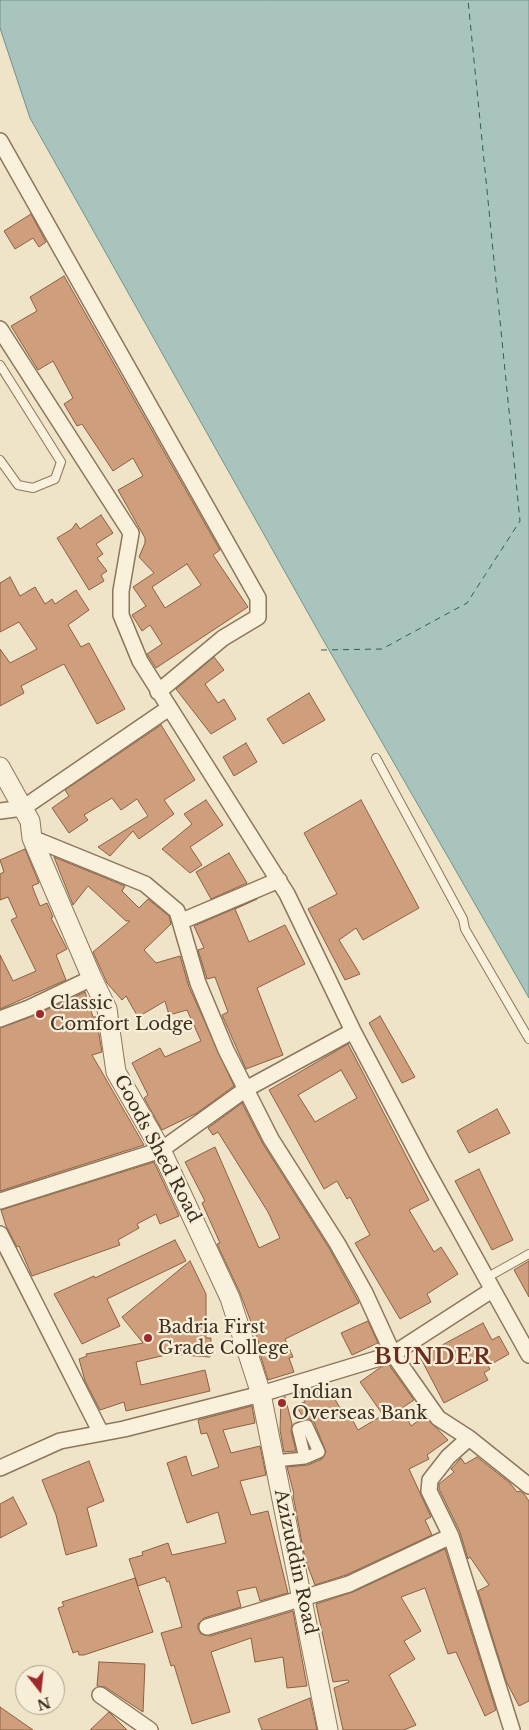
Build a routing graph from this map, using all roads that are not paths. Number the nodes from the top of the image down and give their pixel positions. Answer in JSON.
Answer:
{"nodes":[{"id":1,"x":0,"y":141,"type":"edge"},
{"id":2,"x":0,"y":329,"type":"edge"},
{"id":3,"x":0,"y":365,"type":"edge"},
{"id":4,"x":0,"y":460,"type":"edge"},
{"id":5,"x":158,"y":692,"type":"junction"},
{"id":6,"x":169,"y":708,"type":"junction"},
{"id":7,"x":376,"y":758,"type":"dead end"},
{"id":8,"x":0,"y":767,"type":"edge"},
{"id":9,"x":23,"y":808,"type":"junction"},
{"id":10,"x":0,"y":811,"type":"edge"},
{"id":11,"x":32,"y":838,"type":"junction"},
{"id":12,"x":279,"y":880,"type":"junction"},
{"id":13,"x":182,"y":921,"type":"junction"},
{"id":14,"x":92,"y":978,"type":"junction"},
{"id":15,"x":0,"y":1019,"type":"edge"},
{"id":16,"x":353,"y":1031,"type":"junction"},
{"id":17,"x":529,"y":1039,"type":"edge"},
{"id":18,"x":246,"y":1089,"type":"junction"},
{"id":19,"x":161,"y":1150,"type":"junction"},
{"id":20,"x":0,"y":1201,"type":"edge"},
{"id":21,"x":0,"y":1234,"type":"edge"},
{"id":22,"x":529,"y":1254,"type":"edge"},
{"id":23,"x":489,"y":1284,"type":"junction"},
{"id":24,"x":393,"y":1354,"type":"junction"},
{"id":25,"x":529,"y":1355,"type":"edge"},
{"id":26,"x":261,"y":1394,"type":"junction"},
{"id":27,"x":101,"y":1433,"type":"junction"},
{"id":28,"x":469,"y":1438,"type":"junction"},
{"id":29,"x":305,"y":1458,"type":"dead end"},
{"id":30,"x":274,"y":1460,"type":"junction"},
{"id":31,"x":0,"y":1468,"type":"edge"},
{"id":32,"x":529,"y":1486,"type":"edge"},
{"id":33,"x":451,"y":1536,"type":"junction"},
{"id":34,"x":302,"y":1597,"type":"junction"},
{"id":35,"x":207,"y":1627,"type":"dead end"},
{"id":36,"x":100,"y":1695,"type":"dead end"},
{"id":37,"x":150,"y":1730,"type":"edge"},
{"id":38,"x":328,"y":1730,"type":"edge"},
{"id":39,"x":512,"y":1730,"type":"edge"}],
"edges":[{"from":1,"to":5,"type":"street"},
{"from":2,"to":5,"type":"street"},
{"from":3,"to":4,"type":"lane"},
{"from":5,"to":6,"type":"street"},
{"from":6,"to":9,"type":"street"},
{"from":6,"to":12,"type":"street"},
{"from":7,"to":17,"type":"lane"},
{"from":8,"to":9,"type":"street","name":"Goods Shed Road"},
{"from":9,"to":10,"type":"street"},
{"from":9,"to":11,"type":"street","name":"Goods Shed Road"},
{"from":11,"to":13,"type":"street"},
{"from":11,"to":14,"type":"street","name":"Goods Shed Road"},
{"from":12,"to":13,"type":"street"},
{"from":12,"to":16,"type":"street"},
{"from":13,"to":18,"type":"street"},
{"from":14,"to":15,"type":"street"},
{"from":14,"to":19,"type":"street","name":"Goods Shed Road"},
{"from":16,"to":18,"type":"street"},
{"from":16,"to":23,"type":"street"},
{"from":18,"to":19,"type":"street"},
{"from":18,"to":24,"type":"street"},
{"from":19,"to":20,"type":"street"},
{"from":19,"to":26,"type":"street","name":"Goods Shed Road"},
{"from":21,"to":27,"type":"street"},
{"from":22,"to":23,"type":"lane"},
{"from":23,"to":24,"type":"street"},
{"from":23,"to":25,"type":"street"},
{"from":24,"to":26,"type":"street"},
{"from":24,"to":28,"type":"street"},
{"from":26,"to":27,"type":"street"},
{"from":26,"to":30,"type":"street","name":"Azizuddin Road"},
{"from":27,"to":31,"type":"street"},
{"from":28,"to":32,"type":"street"},
{"from":28,"to":33,"type":"street"},
{"from":29,"to":30,"type":"street"},
{"from":30,"to":34,"type":"street","name":"Azizuddin Road"},
{"from":33,"to":34,"type":"street"},
{"from":33,"to":39,"type":"street"},
{"from":34,"to":35,"type":"street"},
{"from":34,"to":38,"type":"street","name":"Azizuddin Road"},
{"from":36,"to":37,"type":"street"}]}
